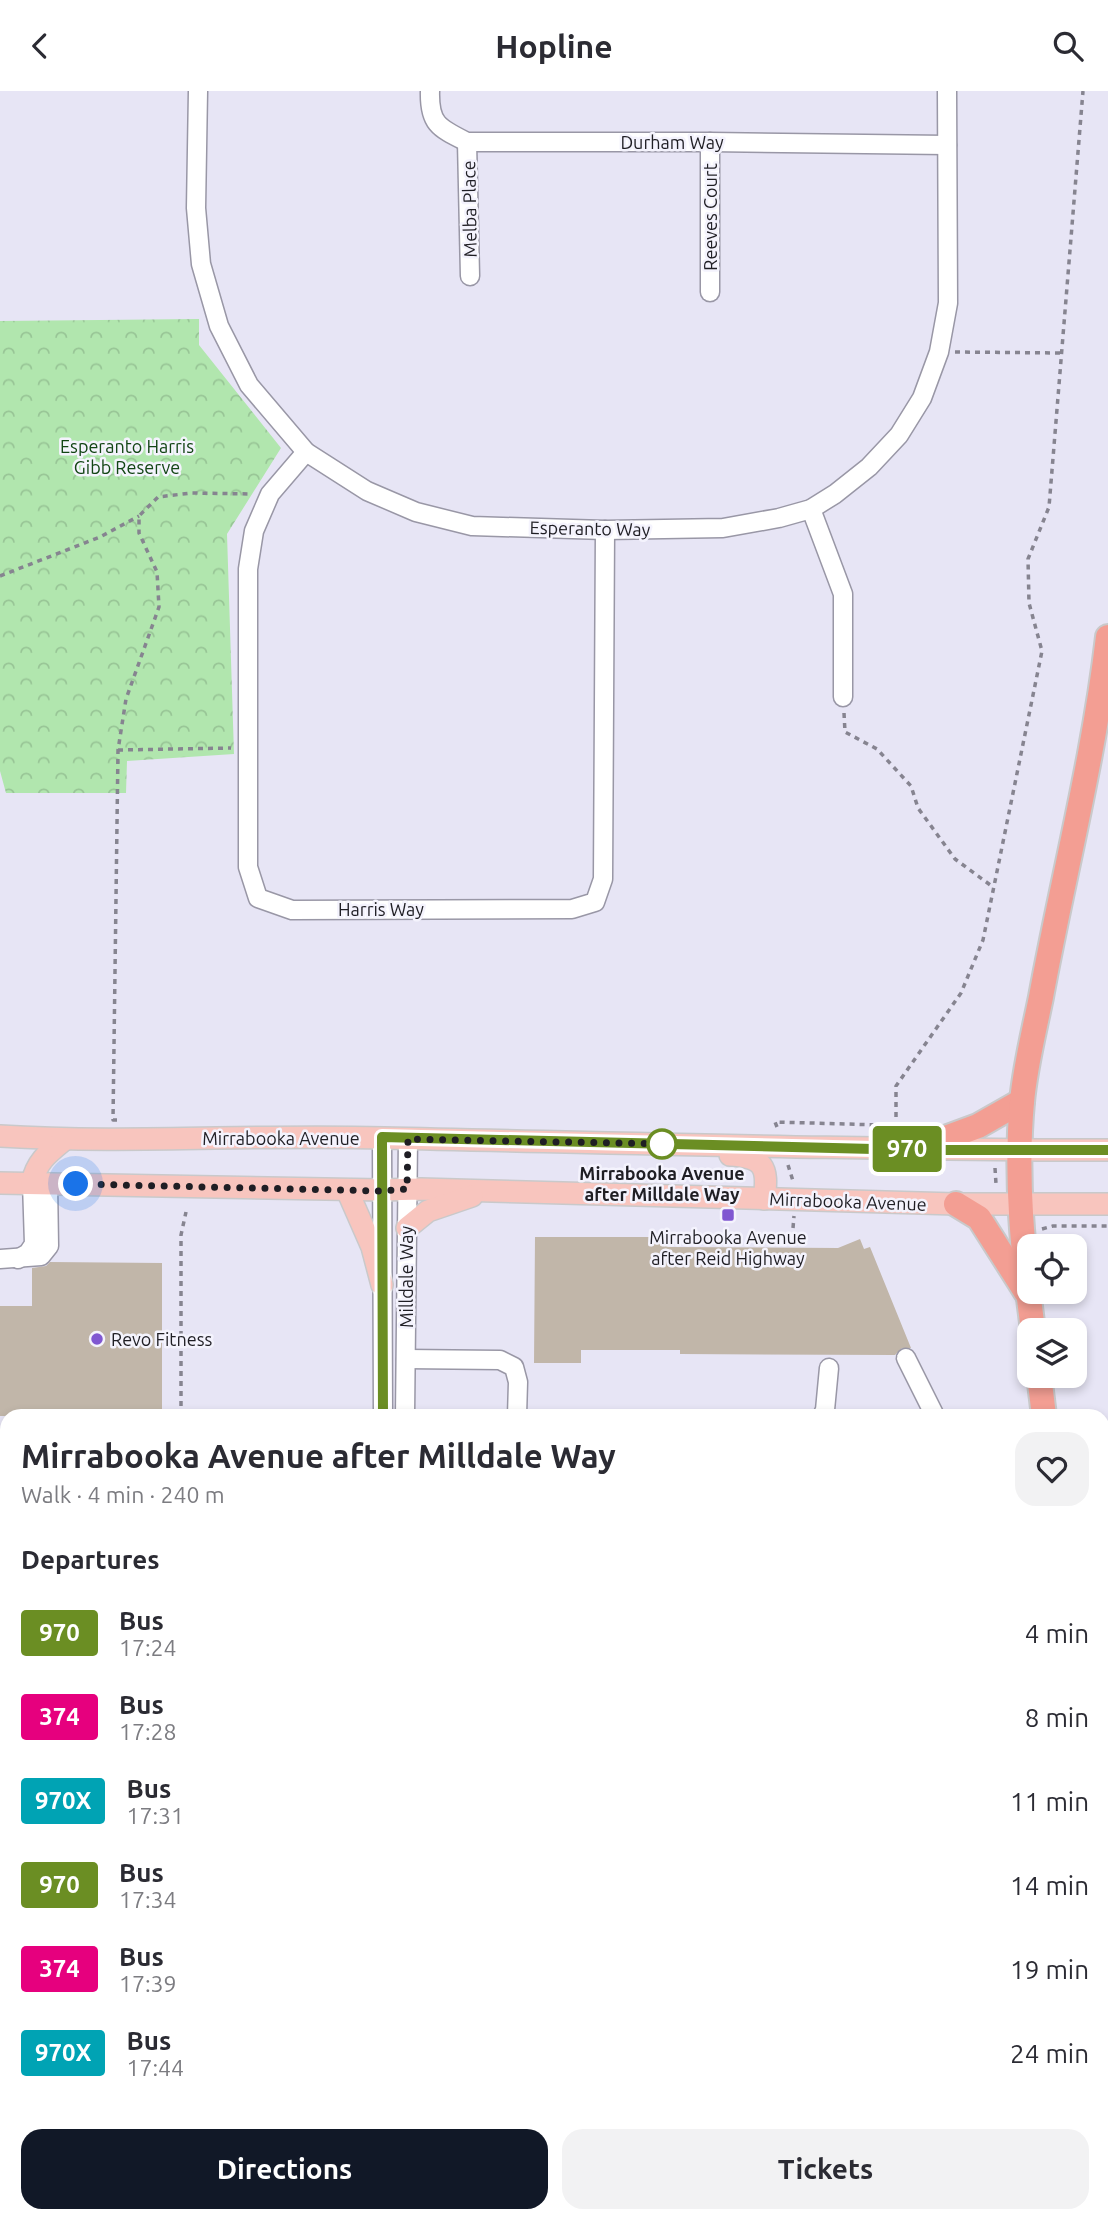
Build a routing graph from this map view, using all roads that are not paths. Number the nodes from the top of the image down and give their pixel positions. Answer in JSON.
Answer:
{"nodes":[{"id":1,"x":198,"y":91,"type":"edge"},
{"id":2,"x":430,"y":91,"type":"edge"},
{"id":3,"x":947,"y":91,"type":"edge"},
{"id":4,"x":467,"y":142,"type":"junction"},
{"id":5,"x":710,"y":142,"type":"junction"},
{"id":6,"x":947,"y":145,"type":"junction"},
{"id":7,"x":470,"y":276,"type":"dead end"},
{"id":8,"x":710,"y":292,"type":"dead end"},
{"id":9,"x":306,"y":452,"type":"junction"},
{"id":10,"x":811,"y":509,"type":"junction"},
{"id":11,"x":605,"y":530,"type":"junction"},
{"id":12,"x":1108,"y":637,"type":"edge"},
{"id":13,"x":843,"y":697,"type":"road end"},
{"id":14,"x":1022,"y":1101,"type":"junction"},
{"id":15,"x":0,"y":1136,"type":"edge"},
{"id":16,"x":382,"y":1137,"type":"junction"},
{"id":17,"x":915,"y":1138,"type":"junction"},
{"id":18,"x":408,"y":1139,"type":"junction"},
{"id":19,"x":64,"y":1140,"type":"junction"},
{"id":20,"x":641,"y":1143,"type":"junction"},
{"id":21,"x":1020,"y":1150,"type":"junction"},
{"id":22,"x":1108,"y":1150,"type":"edge"},
{"id":23,"x":0,"y":1183,"type":"edge"},
{"id":24,"x":40,"y":1183,"type":"junction"},
{"id":25,"x":407,"y":1189,"type":"junction"},
{"id":26,"x":347,"y":1190,"type":"junction"},
{"id":27,"x":382,"y":1191,"type":"junction"},
{"id":28,"x":491,"y":1191,"type":"junction"},
{"id":29,"x":764,"y":1199,"type":"junction"},
{"id":30,"x":956,"y":1204,"type":"junction"},
{"id":31,"x":1108,"y":1204,"type":"edge"},
{"id":32,"x":1021,"y":1205,"type":"junction"},
{"id":33,"x":407,"y":1228,"type":"junction"},
{"id":34,"x":1023,"y":1234,"type":"edge"},
{"id":35,"x":0,"y":1259,"type":"edge"},
{"id":36,"x":1017,"y":1278,"type":"edge"},
{"id":37,"x":382,"y":1285,"type":"junction"},
{"id":38,"x":906,"y":1357,"type":"dead end"},
{"id":39,"x":406,"y":1359,"type":"junction"},
{"id":40,"x":829,"y":1368,"type":"dead end"},
{"id":41,"x":1041,"y":1388,"type":"edge"},
{"id":42,"x":383,"y":1409,"type":"edge"},
{"id":43,"x":405,"y":1409,"type":"edge"},
{"id":44,"x":517,"y":1409,"type":"edge"},
{"id":45,"x":825,"y":1409,"type":"edge"},
{"id":46,"x":932,"y":1409,"type":"edge"},
{"id":47,"x":1043,"y":1409,"type":"edge"}],
"edges":[{"from":1,"to":9,"type":"street","name":"Esperanto Way"},
{"from":2,"to":4,"type":"street"},
{"from":3,"to":6,"type":"street","name":"Esperanto Way"},
{"from":4,"to":5,"type":"street","name":"Durham Way"},
{"from":4,"to":7,"type":"street","name":"Melba Place"},
{"from":5,"to":6,"type":"street","name":"Durham Way"},
{"from":5,"to":8,"type":"street","name":"Reeves Court"},
{"from":6,"to":10,"type":"street","name":"Esperanto Way"},
{"from":9,"to":11,"type":"street","name":"Esperanto Way"},
{"from":9,"to":11,"type":"street","name":"Harris Way"},
{"from":10,"to":11,"type":"street","name":"Esperanto Way"},
{"from":10,"to":13,"type":"street"},
{"from":12,"to":14,"type":"highway"},
{"from":14,"to":17,"type":"highway"},
{"from":14,"to":21,"type":"highway"},
{"from":15,"to":19,"type":"main road","name":"Mirrabooka Avenue"},
{"from":16,"to":18,"type":"main road","name":"Mirrabooka Avenue"},
{"from":16,"to":19,"type":"main road","name":"Mirrabooka Avenue"},
{"from":16,"to":27,"type":"street","name":"Milldale Way"},
{"from":17,"to":20,"type":"main road","name":"Mirrabooka Avenue"},
{"from":17,"to":21,"type":"main road","name":"Mirrabooka Avenue"},
{"from":18,"to":20,"type":"main road","name":"Mirrabooka Avenue"},
{"from":18,"to":25,"type":"street","name":"Milldale Way"},
{"from":19,"to":24,"type":"main road"},
{"from":20,"to":29,"type":"main road"},
{"from":21,"to":22,"type":"main road","name":"Mirrabooka Avenue"},
{"from":21,"to":32,"type":"highway"},
{"from":23,"to":24,"type":"main road","name":"Mirrabooka Avenue"},
{"from":24,"to":26,"type":"main road","name":"Mirrabooka Avenue"},
{"from":24,"to":35,"type":"street"},
{"from":25,"to":27,"type":"main road","name":"Mirrabooka Avenue"},
{"from":25,"to":28,"type":"main road","name":"Mirrabooka Avenue"},
{"from":25,"to":33,"type":"street","name":"Milldale Way"},
{"from":26,"to":27,"type":"main road","name":"Mirrabooka Avenue"},
{"from":26,"to":37,"type":"main road"},
{"from":27,"to":37,"type":"street","name":"Milldale Way"},
{"from":28,"to":29,"type":"main road","name":"Mirrabooka Avenue"},
{"from":28,"to":33,"type":"main road"},
{"from":29,"to":30,"type":"main road","name":"Mirrabooka Avenue"},
{"from":30,"to":32,"type":"main road","name":"Mirrabooka Avenue"},
{"from":30,"to":36,"type":"highway"},
{"from":31,"to":32,"type":"main road","name":"Mirrabooka Avenue"},
{"from":32,"to":34,"type":"highway"},
{"from":33,"to":39,"type":"street","name":"Milldale Way"},
{"from":37,"to":42,"type":"street","name":"Milldale Way"},
{"from":38,"to":46,"type":"street"},
{"from":39,"to":43,"type":"street","name":"Milldale Way"},
{"from":39,"to":44,"type":"street"},
{"from":40,"to":45,"type":"street"},
{"from":41,"to":47,"type":"highway"}]}
